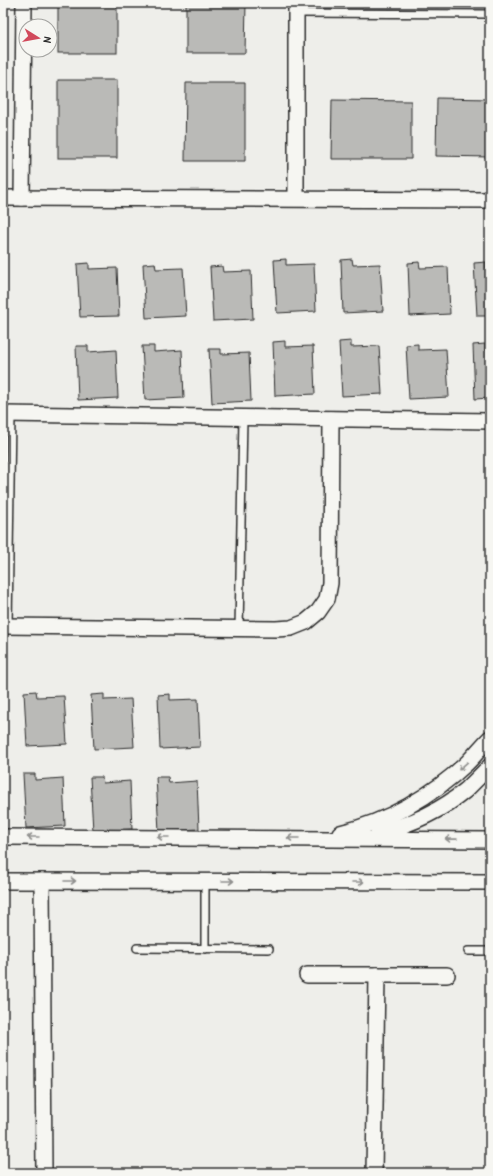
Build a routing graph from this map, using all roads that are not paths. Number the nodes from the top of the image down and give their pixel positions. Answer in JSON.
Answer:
{"nodes":[{"id":1,"x":24,"y":3,"type":"edge"},
{"id":2,"x":296,"y":8,"type":"edge"},
{"id":3,"x":490,"y":14,"type":"edge"},
{"id":4,"x":3,"y":198,"type":"edge"},
{"id":5,"x":22,"y":198,"type":"junction"},
{"id":6,"x":296,"y":198,"type":"junction"},
{"id":7,"x":490,"y":200,"type":"edge"},
{"id":8,"x":7,"y":414,"type":"edge"},
{"id":9,"x":243,"y":418,"type":"junction"},
{"id":10,"x":331,"y":419,"type":"junction"},
{"id":11,"x":490,"y":421,"type":"edge"},
{"id":12,"x":6,"y":626,"type":"edge"},
{"id":13,"x":239,"y":628,"type":"junction"},
{"id":14,"x":490,"y":738,"type":"edge"},
{"id":15,"x":490,"y":766,"type":"edge"},
{"id":16,"x":3,"y":837,"type":"edge"},
{"id":17,"x":320,"y":838,"type":"junction"},
{"id":18,"x":359,"y":838,"type":"junction"},
{"id":19,"x":490,"y":840,"type":"edge"},
{"id":20,"x":3,"y":880,"type":"edge"},
{"id":21,"x":42,"y":881,"type":"junction"},
{"id":22,"x":205,"y":881,"type":"junction"},
{"id":23,"x":490,"y":882,"type":"edge"},
{"id":24,"x":137,"y":948,"type":"dead end"},
{"id":25,"x":204,"y":949,"type":"junction"},
{"id":26,"x":269,"y":950,"type":"dead end"},
{"id":27,"x":468,"y":950,"type":"dead end"},
{"id":28,"x":490,"y":951,"type":"edge"},
{"id":29,"x":307,"y":975,"type":"dead end"},
{"id":30,"x":377,"y":975,"type":"junction"},
{"id":31,"x":447,"y":975,"type":"dead end"},
{"id":32,"x":44,"y":1173,"type":"edge"},
{"id":33,"x":374,"y":1173,"type":"edge"}],
"edges":[{"from":1,"to":5,"type":"street"},
{"from":2,"to":3,"type":"lane"},
{"from":2,"to":6,"type":"street"},
{"from":4,"to":5,"type":"street"},
{"from":5,"to":6,"type":"street"},
{"from":6,"to":7,"type":"street"},
{"from":8,"to":9,"type":"street"},
{"from":8,"to":12,"type":"lane"},
{"from":9,"to":10,"type":"street"},
{"from":9,"to":13,"type":"lane"},
{"from":10,"to":11,"type":"street"},
{"from":10,"to":13,"type":"street"},
{"from":12,"to":13,"type":"street"},
{"from":14,"to":17,"type":"street","one_way":true},
{"from":15,"to":18,"type":"street"},
{"from":17,"to":16,"type":"street","one_way":true},
{"from":17,"to":18,"type":"street"},
{"from":19,"to":18,"type":"street","one_way":true},
{"from":20,"to":21,"type":"street"},
{"from":21,"to":22,"type":"street","one_way":true},
{"from":21,"to":32,"type":"street"},
{"from":22,"to":23,"type":"street","one_way":true},
{"from":22,"to":25,"type":"lane"},
{"from":24,"to":25,"type":"lane"},
{"from":25,"to":26,"type":"lane"},
{"from":27,"to":28,"type":"lane"},
{"from":29,"to":30,"type":"street"},
{"from":30,"to":31,"type":"street"},
{"from":30,"to":33,"type":"street"}]}
